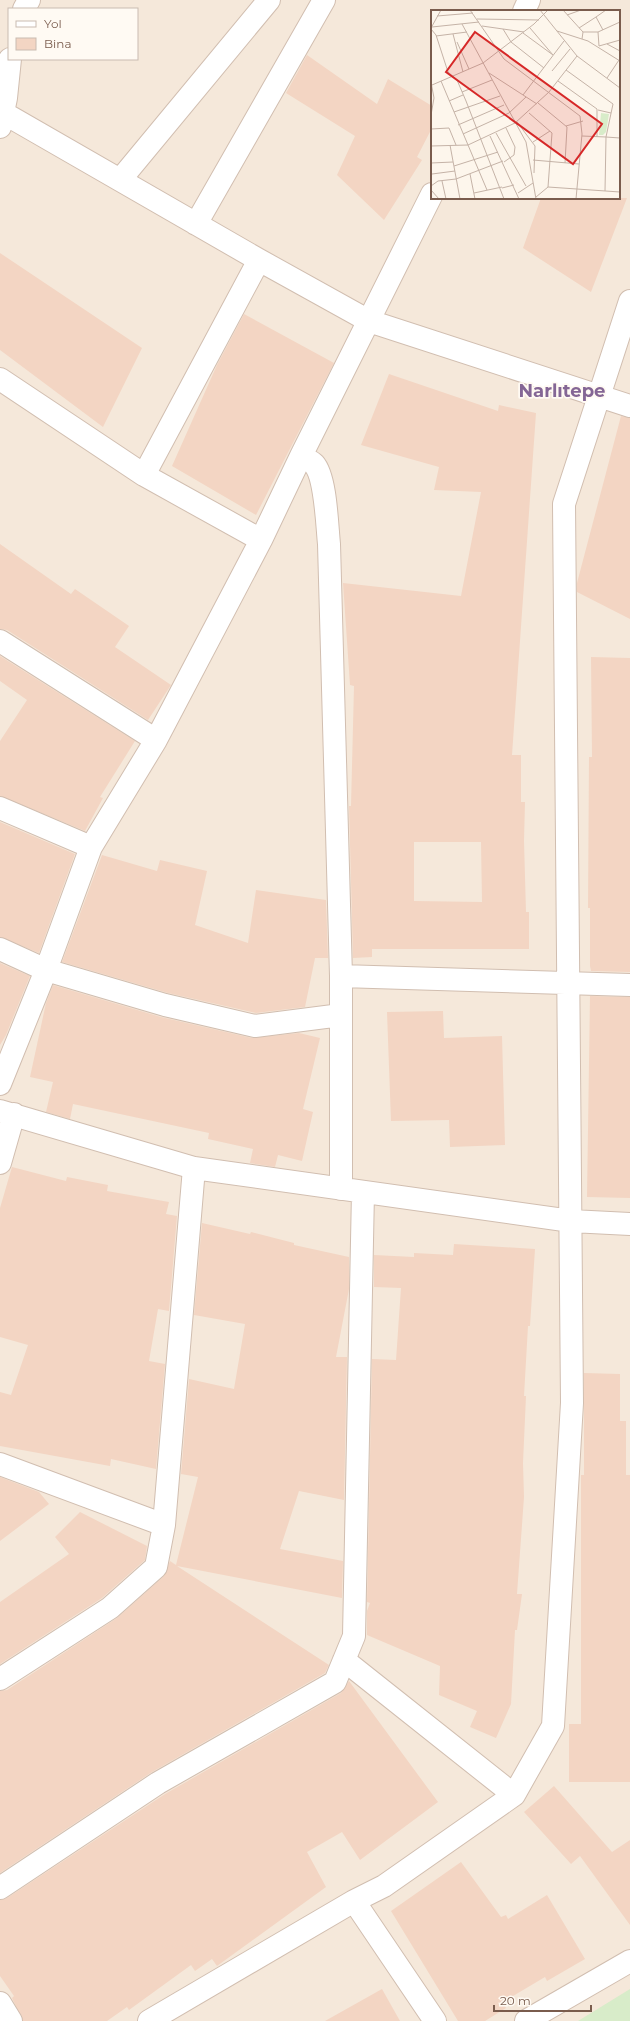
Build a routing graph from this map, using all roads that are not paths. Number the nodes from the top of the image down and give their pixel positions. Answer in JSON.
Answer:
{"nodes":[{"id":1,"x":269,"y":0,"type":"edge"},
{"id":2,"x":324,"y":0,"type":"edge"},
{"id":3,"x":529,"y":0,"type":"edge"},
{"id":4,"x":524,"y":10,"type":"edge"},
{"id":5,"x":10,"y":60,"type":"edge"},
{"id":6,"x":1,"y":117,"type":"edge"},
{"id":7,"x":120,"y":180,"type":"junction"},
{"id":8,"x":431,"y":196,"type":"edge"},
{"id":9,"x":196,"y":224,"type":"junction"},
{"id":10,"x":259,"y":260,"type":"junction"},
{"id":11,"x":630,"y":301,"type":"edge"},
{"id":12,"x":369,"y":321,"type":"junction"},
{"id":13,"x":0,"y":379,"type":"edge"},
{"id":14,"x":599,"y":397,"type":"junction"},
{"id":15,"x":630,"y":406,"type":"edge"},
{"id":16,"x":301,"y":456,"type":"junction"},
{"id":17,"x":144,"y":475,"type":"junction"},
{"id":18,"x":261,"y":540,"type":"junction"},
{"id":19,"x":0,"y":641,"type":"edge"},
{"id":20,"x":156,"y":740,"type":"junction"},
{"id":21,"x":0,"y":808,"type":"edge"},
{"id":22,"x":91,"y":847,"type":"junction"},
{"id":23,"x":0,"y":950,"type":"edge"},
{"id":24,"x":46,"y":970,"type":"junction"},
{"id":25,"x":341,"y":976,"type":"junction"},
{"id":26,"x":568,"y":984,"type":"junction"},
{"id":27,"x":630,"y":985,"type":"edge"},
{"id":28,"x":341,"y":1015,"type":"junction"},
{"id":29,"x":0,"y":1084,"type":"edge"},
{"id":30,"x":7,"y":1112,"type":"edge"},
{"id":31,"x":0,"y":1163,"type":"edge"},
{"id":32,"x":194,"y":1168,"type":"junction"},
{"id":33,"x":341,"y":1189,"type":"junction"},
{"id":34,"x":363,"y":1192,"type":"junction"},
{"id":35,"x":571,"y":1221,"type":"junction"},
{"id":36,"x":630,"y":1224,"type":"edge"},
{"id":37,"x":0,"y":1464,"type":"edge"},
{"id":38,"x":164,"y":1525,"type":"junction"},
{"id":39,"x":344,"y":1660,"type":"junction"},
{"id":40,"x":0,"y":1679,"type":"edge"},
{"id":41,"x":514,"y":1795,"type":"junction"},
{"id":42,"x":0,"y":1888,"type":"edge"},
{"id":43,"x":354,"y":1901,"type":"junction"},
{"id":44,"x":630,"y":1961,"type":"edge"},
{"id":45,"x":0,"y":2003,"type":"edge"},
{"id":46,"x":11,"y":2021,"type":"edge"},
{"id":47,"x":149,"y":2021,"type":"edge"},
{"id":48,"x":435,"y":2021,"type":"edge"},
{"id":49,"x":526,"y":2021,"type":"edge"}],
"edges":[{"from":1,"to":7,"type":"street"},
{"from":2,"to":9,"type":"street"},
{"from":3,"to":4,"type":"street"},
{"from":5,"to":6,"type":"street"},
{"from":6,"to":7,"type":"street"},
{"from":7,"to":9,"type":"street"},
{"from":8,"to":12,"type":"street"},
{"from":9,"to":10,"type":"street"},
{"from":10,"to":12,"type":"street"},
{"from":10,"to":17,"type":"street"},
{"from":11,"to":14,"type":"street"},
{"from":12,"to":14,"type":"street"},
{"from":12,"to":16,"type":"street"},
{"from":13,"to":17,"type":"street"},
{"from":14,"to":15,"type":"street"},
{"from":14,"to":26,"type":"street"},
{"from":16,"to":18,"type":"street"},
{"from":16,"to":25,"type":"street"},
{"from":17,"to":18,"type":"street"},
{"from":18,"to":20,"type":"street"},
{"from":19,"to":20,"type":"street"},
{"from":20,"to":22,"type":"street"},
{"from":21,"to":22,"type":"street"},
{"from":22,"to":24,"type":"street"},
{"from":23,"to":24,"type":"street"},
{"from":24,"to":28,"type":"street"},
{"from":24,"to":29,"type":"street"},
{"from":25,"to":26,"type":"street"},
{"from":25,"to":28,"type":"street"},
{"from":26,"to":27,"type":"street"},
{"from":26,"to":35,"type":"street"},
{"from":28,"to":33,"type":"street"},
{"from":30,"to":31,"type":"street"},
{"from":30,"to":32,"type":"street"},
{"from":32,"to":33,"type":"street"},
{"from":32,"to":38,"type":"street"},
{"from":33,"to":34,"type":"street"},
{"from":34,"to":35,"type":"street"},
{"from":34,"to":39,"type":"street"},
{"from":35,"to":36,"type":"street"},
{"from":35,"to":41,"type":"street"},
{"from":37,"to":38,"type":"street"},
{"from":38,"to":40,"type":"street"},
{"from":39,"to":41,"type":"street"},
{"from":39,"to":42,"type":"street"},
{"from":41,"to":43,"type":"street"},
{"from":43,"to":47,"type":"street"},
{"from":43,"to":48,"type":"street"},
{"from":44,"to":49,"type":"street"},
{"from":45,"to":46,"type":"street"}]}
